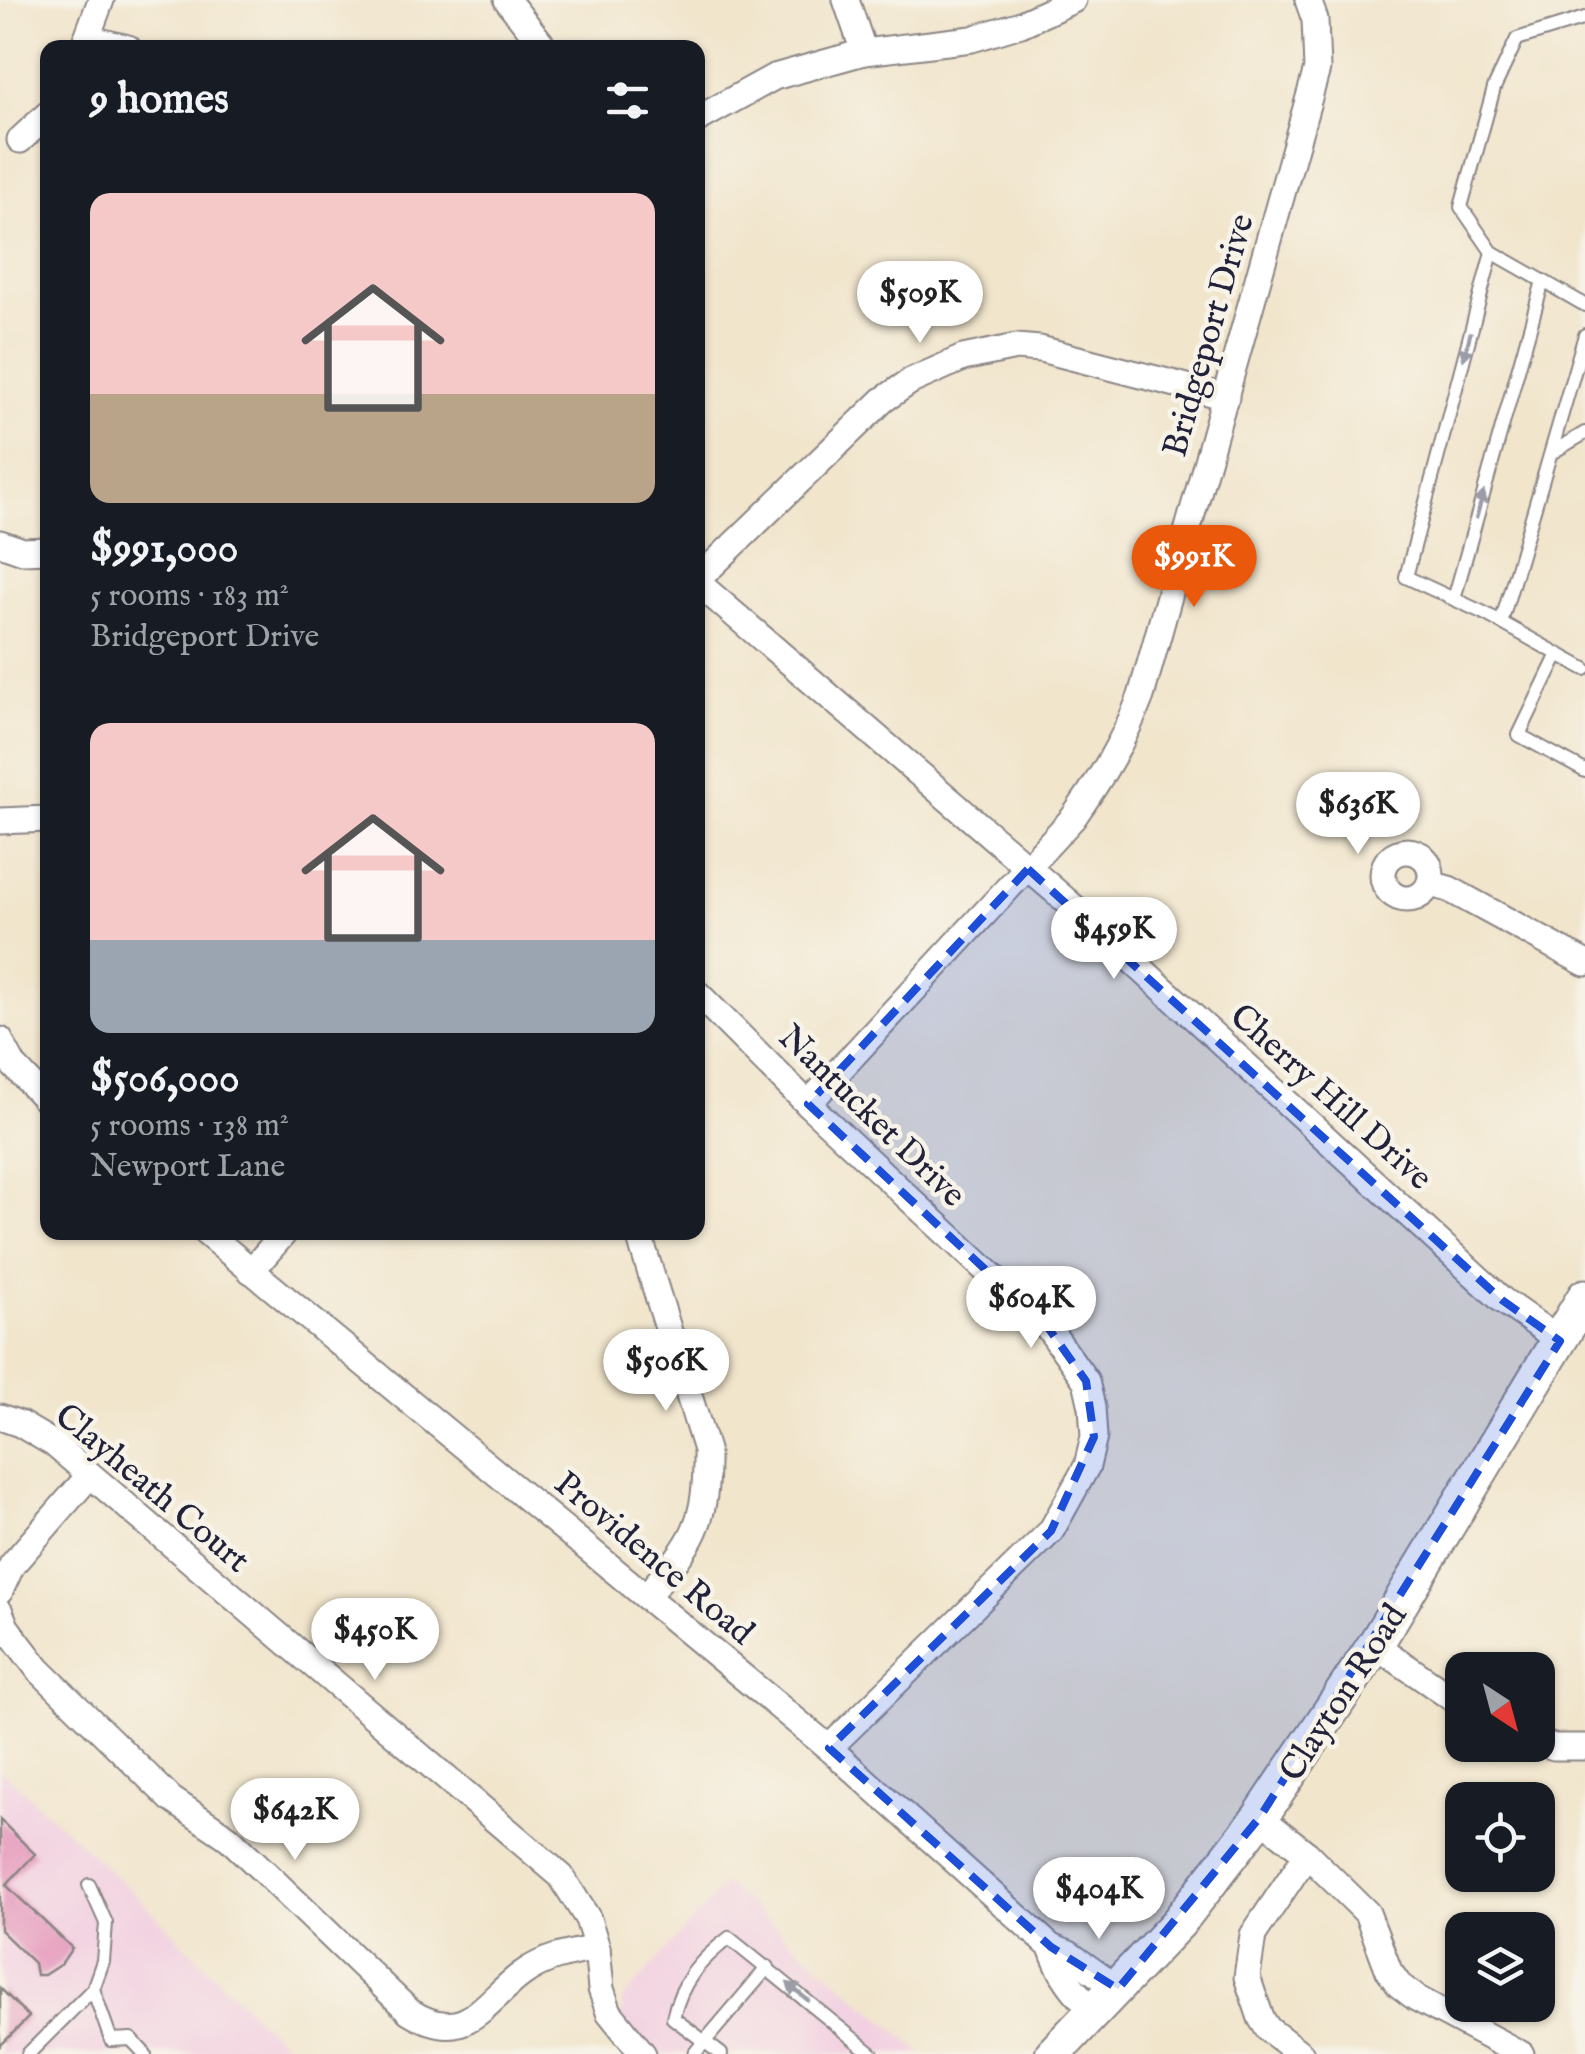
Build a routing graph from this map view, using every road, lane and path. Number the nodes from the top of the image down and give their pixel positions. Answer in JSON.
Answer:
{"nodes":[{"id":1,"x":101,"y":0,"type":"edge"},
{"id":2,"x":508,"y":0,"type":"edge"},
{"id":3,"x":846,"y":0,"type":"edge"},
{"id":4,"x":1073,"y":0,"type":"edge"},
{"id":5,"x":1308,"y":0,"type":"edge"},
{"id":6,"x":1585,"y":18,"type":"edge"},
{"id":7,"x":86,"y":40,"type":"edge"},
{"id":8,"x":538,"y":40,"type":"edge"},
{"id":9,"x":864,"y":52,"type":"junction"},
{"id":10,"x":705,"y":115,"type":"edge"},
{"id":11,"x":40,"y":121,"type":"edge"},
{"id":12,"x":20,"y":140,"type":"dead end"},
{"id":13,"x":1492,"y":252,"type":"junction"},
{"id":14,"x":1543,"y":281,"type":"junction"},
{"id":15,"x":1585,"y":305,"type":"edge"},
{"id":16,"x":1585,"y":335,"type":"edge"},
{"id":17,"x":1226,"y":397,"type":"junction"},
{"id":18,"x":1585,"y":433,"type":"edge"},
{"id":19,"x":1551,"y":453,"type":"junction"},
{"id":20,"x":0,"y":543,"type":"edge"},
{"id":21,"x":40,"y":550,"type":"edge"},
{"id":22,"x":705,"y":574,"type":"edge"},
{"id":23,"x":705,"y":587,"type":"edge"},
{"id":24,"x":1454,"y":599,"type":"junction"},
{"id":25,"x":1502,"y":623,"type":"junction"},
{"id":26,"x":1558,"y":654,"type":"junction"},
{"id":27,"x":1585,"y":669,"type":"edge"},
{"id":28,"x":1585,"y":770,"type":"edge"},
{"id":29,"x":40,"y":819,"type":"edge"},
{"id":30,"x":0,"y":821,"type":"edge"},
{"id":31,"x":1028,"y":869,"type":"junction"},
{"id":32,"x":1430,"y":884,"type":"dead end"},
{"id":33,"x":1585,"y":963,"type":"edge"},
{"id":34,"x":705,"y":1001,"type":"edge"},
{"id":35,"x":0,"y":1040,"type":"edge"},
{"id":36,"x":40,"y":1094,"type":"edge"},
{"id":37,"x":808,"y":1104,"type":"junction"},
{"id":38,"x":215,"y":1240,"type":"edge"},
{"id":39,"x":277,"y":1240,"type":"edge"},
{"id":40,"x":640,"y":1240,"type":"edge"},
{"id":41,"x":252,"y":1271,"type":"junction"},
{"id":42,"x":1585,"y":1296,"type":"edge"},
{"id":43,"x":1560,"y":1340,"type":"junction"},
{"id":44,"x":0,"y":1417,"type":"edge"},
{"id":45,"x":90,"y":1476,"type":"junction"},
{"id":46,"x":0,"y":1590,"type":"edge"},
{"id":47,"x":647,"y":1596,"type":"junction"},
{"id":48,"x":0,"y":1612,"type":"edge"},
{"id":49,"x":1375,"y":1645,"type":"junction"},
{"id":50,"x":1445,"y":1692,"type":"edge"},
{"id":51,"x":1555,"y":1747,"type":"edge"},
{"id":52,"x":1585,"y":1747,"type":"edge"},
{"id":53,"x":829,"y":1748,"type":"junction"},
{"id":54,"x":1260,"y":1817,"type":"junction"},
{"id":55,"x":1307,"y":1854,"type":"junction"},
{"id":56,"x":89,"y":1885,"type":"dead end"},
{"id":57,"x":596,"y":1948,"type":"junction"},
{"id":58,"x":768,"y":1967,"type":"junction"},
{"id":59,"x":93,"y":1988,"type":"junction"},
{"id":60,"x":1107,"y":2001,"type":"junction"},
{"id":61,"x":704,"y":2041,"type":"junction"},
{"id":62,"x":628,"y":2049,"type":"edge"},
{"id":63,"x":28,"y":2054,"type":"edge"},
{"id":64,"x":145,"y":2054,"type":"edge"},
{"id":65,"x":694,"y":2054,"type":"edge"},
{"id":66,"x":721,"y":2054,"type":"edge"},
{"id":67,"x":872,"y":2054,"type":"edge"},
{"id":68,"x":1053,"y":2054,"type":"edge"},
{"id":69,"x":1302,"y":2054,"type":"edge"},
{"id":70,"x":1521,"y":2054,"type":"edge"}],
"edges":[{"from":1,"to":7,"type":"street"},
{"from":2,"to":8,"type":"street"},
{"from":3,"to":9,"type":"street"},
{"from":4,"to":9,"type":"street"},
{"from":5,"to":17,"type":"street","name":"Bridgeport Drive"},
{"from":6,"to":13,"type":"lane"},
{"from":9,"to":10,"type":"street"},
{"from":11,"to":12,"type":"street"},
{"from":13,"to":14,"type":"lane"},
{"from":13,"to":24,"type":"lane","one_way":true},
{"from":14,"to":15,"type":"lane"},
{"from":24,"to":14,"type":"lane","one_way":true},
{"from":16,"to":19,"type":"lane"},
{"from":17,"to":22,"type":"street"},
{"from":17,"to":31,"type":"street","name":"Bridgeport Drive"},
{"from":18,"to":19,"type":"lane"},
{"from":19,"to":25,"type":"lane"},
{"from":20,"to":21,"type":"street"},
{"from":23,"to":31,"type":"street","name":"Cherry Hill Drive"},
{"from":24,"to":25,"type":"lane"},
{"from":25,"to":26,"type":"lane"},
{"from":26,"to":27,"type":"lane"},
{"from":26,"to":28,"type":"lane"},
{"from":29,"to":30,"type":"street"},
{"from":31,"to":37,"type":"street","name":"Bridgeport Drive"},
{"from":31,"to":43,"type":"street","name":"Cherry Hill Drive"},
{"from":32,"to":33,"type":"street"},
{"from":34,"to":37,"type":"street","name":"Nantucket Drive"},
{"from":35,"to":36,"type":"street"},
{"from":37,"to":53,"type":"street","name":"Nantucket Drive"},
{"from":38,"to":41,"type":"street","name":"Providence Road"},
{"from":39,"to":41,"type":"street"},
{"from":40,"to":47,"type":"street"},
{"from":41,"to":47,"type":"street","name":"Providence Road"},
{"from":42,"to":43,"type":"main road","name":"Clayton Road"},
{"from":43,"to":49,"type":"main road","name":"Clayton Road"},
{"from":44,"to":45,"type":"street","name":"Clayheath Court"},
{"from":45,"to":46,"type":"street"},
{"from":45,"to":57,"type":"street","name":"Clayheath Court"},
{"from":47,"to":53,"type":"street","name":"Providence Road"},
{"from":48,"to":57,"type":"street"},
{"from":49,"to":50,"type":"street"},
{"from":49,"to":54,"type":"main road","name":"Clayton Road"},
{"from":51,"to":52,"type":"street"},
{"from":53,"to":60,"type":"street","name":"Providence Road"},
{"from":54,"to":55,"type":"street"},
{"from":54,"to":60,"type":"main road","name":"Clayton Road"},
{"from":55,"to":69,"type":"street"},
{"from":55,"to":70,"type":"street"},
{"from":56,"to":59,"type":"lane"},
{"from":57,"to":62,"type":"street","name":"Clayheath Court"},
{"from":58,"to":61,"type":"lane"},
{"from":58,"to":61,"type":"lane"},
{"from":67,"to":58,"type":"lane","one_way":true},
{"from":59,"to":63,"type":"lane"},
{"from":59,"to":64,"type":"lane"},
{"from":60,"to":68,"type":"main road","name":"Clayton Road"},
{"from":61,"to":65,"type":"lane"},
{"from":61,"to":66,"type":"lane"}]}
